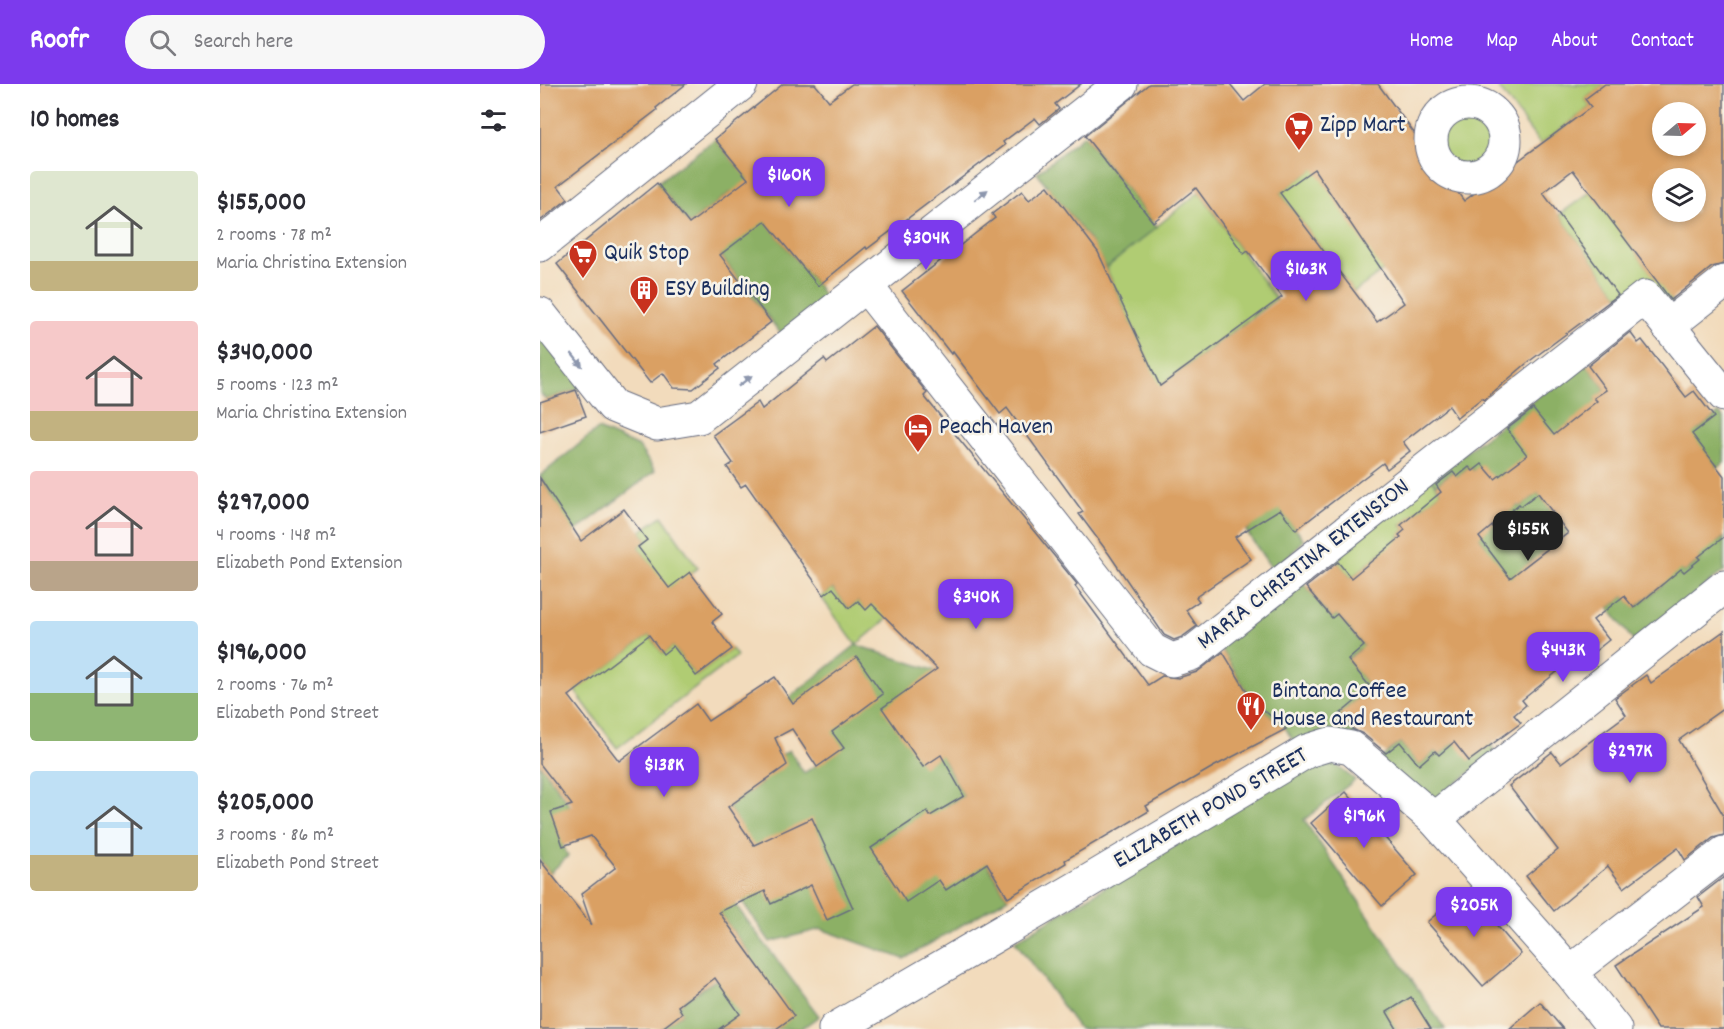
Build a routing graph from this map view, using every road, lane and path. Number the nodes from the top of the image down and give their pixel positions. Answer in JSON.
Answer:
{"nodes":[{"id":1,"x":741,"y":84,"type":"edge"},
{"id":2,"x":1121,"y":84,"type":"edge"},
{"id":3,"x":1486,"y":96,"type":"edge"},
{"id":4,"x":1442,"y":98,"type":"edge"},
{"id":5,"x":540,"y":245,"type":"edge"},
{"id":6,"x":1724,"y":282,"type":"edge"},
{"id":7,"x":866,"y":286,"type":"junction"},
{"id":8,"x":540,"y":314,"type":"edge"},
{"id":9,"x":1668,"y":326,"type":"junction"},
{"id":10,"x":1724,"y":395,"type":"edge"},
{"id":11,"x":1724,"y":587,"type":"edge"},
{"id":12,"x":1434,"y":819,"type":"junction"},
{"id":13,"x":1724,"y":853,"type":"edge"},
{"id":14,"x":1570,"y":972,"type":"junction"},
{"id":15,"x":835,"y":1029,"type":"edge"},
{"id":16,"x":1615,"y":1029,"type":"edge"}],
"edges":[{"from":1,"to":5,"type":"street"},
{"from":7,"to":2,"type":"street","one_way":true},
{"from":3,"to":4,"type":"street"},
{"from":3,"to":4,"type":"street"},
{"from":6,"to":9,"type":"street"},
{"from":8,"to":7,"type":"street","one_way":true},
{"from":7,"to":9,"type":"street","name":"MARIA CHRISTINA EXTENSION"},
{"from":9,"to":10,"type":"street"},
{"from":11,"to":12,"type":"street"},
{"from":12,"to":14,"type":"street","name":"ELIZABETH POND STREET"},
{"from":12,"to":15,"type":"street","name":"ELIZABETH POND STREET"},
{"from":13,"to":14,"type":"street"},
{"from":14,"to":16,"type":"street","name":"ELIZABETH POND STREET"}]}
